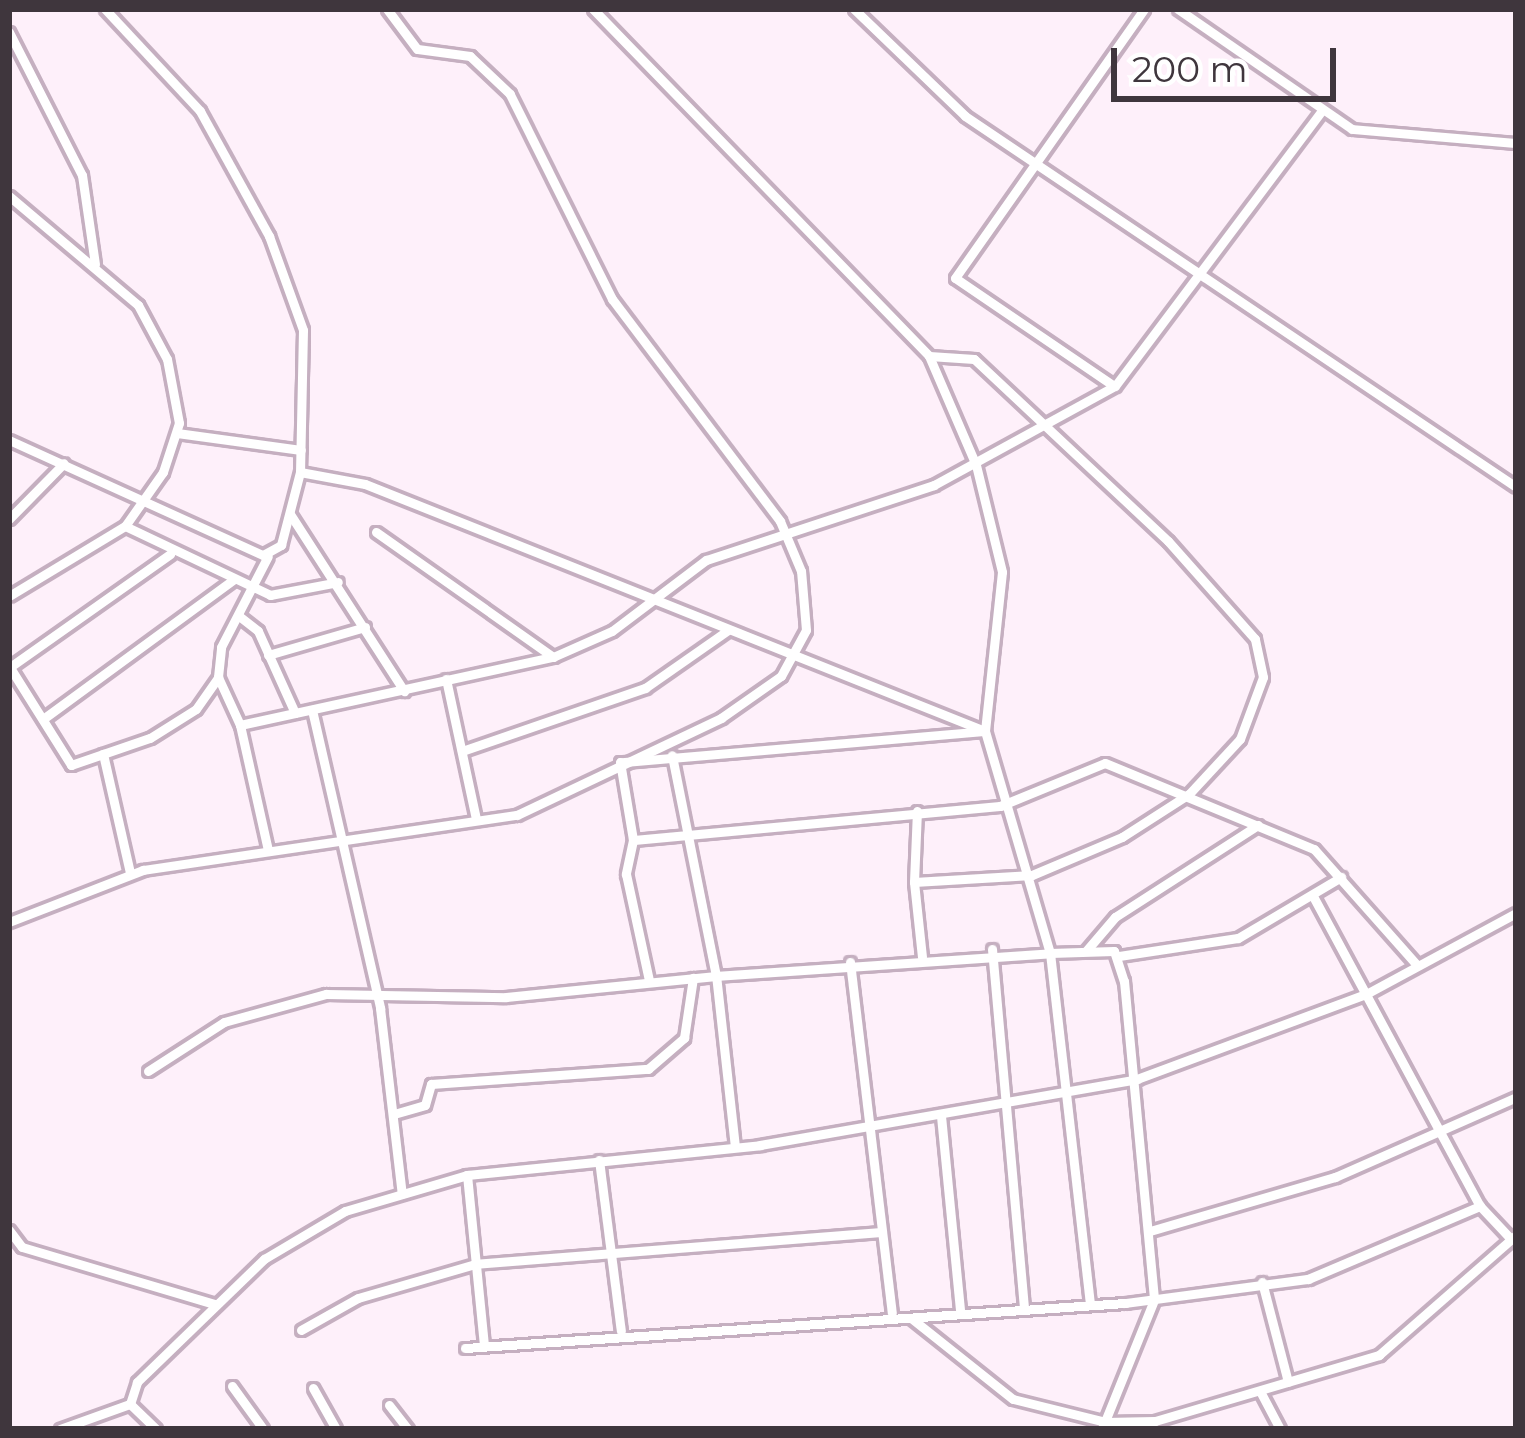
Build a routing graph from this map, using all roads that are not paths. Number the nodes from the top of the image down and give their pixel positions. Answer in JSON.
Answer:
{"nodes":[{"id":1,"x":105,"y":9,"type":"edge"},
{"id":2,"x":593,"y":9,"type":"edge"},
{"id":3,"x":854,"y":9,"type":"edge"},
{"id":4,"x":1144,"y":9,"type":"edge"},
{"id":5,"x":1178,"y":9,"type":"edge"},
{"id":6,"x":397,"y":12,"type":"edge"},
{"id":7,"x":9,"y":32,"type":"edge"},
{"id":8,"x":1321,"y":112,"type":"junction"},
{"id":9,"x":1516,"y":142,"type":"edge"},
{"id":10,"x":1033,"y":158,"type":"junction"},
{"id":11,"x":9,"y":196,"type":"edge"},
{"id":12,"x":95,"y":264,"type":"junction"},
{"id":13,"x":1199,"y":278,"type":"junction"},
{"id":14,"x":929,"y":356,"type":"junction"},
{"id":15,"x":1115,"y":386,"type":"junction"},
{"id":16,"x":1045,"y":425,"type":"junction"},
{"id":17,"x":177,"y":433,"type":"junction"},
{"id":18,"x":9,"y":440,"type":"edge"},
{"id":19,"x":301,"y":450,"type":"junction"},
{"id":20,"x":64,"y":464,"type":"junction"},
{"id":21,"x":976,"y":465,"type":"junction"},
{"id":22,"x":300,"y":472,"type":"junction"},
{"id":23,"x":1516,"y":487,"type":"edge"},
{"id":24,"x":145,"y":498,"type":"junction"},
{"id":25,"x":289,"y":513,"type":"junction"},
{"id":26,"x":9,"y":519,"type":"edge"},
{"id":27,"x":124,"y":526,"type":"junction"},
{"id":28,"x":376,"y":532,"type":"dead end"},
{"id":29,"x":790,"y":540,"type":"junction"},
{"id":30,"x":170,"y":554,"type":"junction"},
{"id":31,"x":268,"y":556,"type":"junction"},
{"id":32,"x":232,"y":580,"type":"junction"},
{"id":33,"x":338,"y":582,"type":"junction"},
{"id":34,"x":251,"y":589,"type":"junction"},
{"id":35,"x":9,"y":596,"type":"edge"},
{"id":36,"x":653,"y":597,"type":"junction"},
{"id":37,"x":239,"y":616,"type":"junction"},
{"id":38,"x":365,"y":627,"type":"junction"},
{"id":39,"x":728,"y":630,"type":"junction"},
{"id":40,"x":795,"y":653,"type":"junction"},
{"id":41,"x":268,"y":656,"type":"junction"},
{"id":42,"x":553,"y":657,"type":"junction"},
{"id":43,"x":9,"y":667,"type":"edge"},
{"id":44,"x":218,"y":677,"type":"junction"},
{"id":45,"x":446,"y":679,"type":"junction"},
{"id":46,"x":404,"y":691,"type":"junction"},
{"id":47,"x":312,"y":710,"type":"junction"},
{"id":48,"x":295,"y":713,"type":"junction"},
{"id":49,"x":43,"y":719,"type":"junction"},
{"id":50,"x":240,"y":725,"type":"junction"},
{"id":51,"x":985,"y":731,"type":"junction"},
{"id":52,"x":671,"y":750,"type":"junction"},
{"id":53,"x":462,"y":751,"type":"junction"},
{"id":54,"x":103,"y":754,"type":"junction"},
{"id":55,"x":620,"y":762,"type":"junction"},
{"id":56,"x":1189,"y":794,"type":"junction"},
{"id":57,"x":1010,"y":802,"type":"junction"},
{"id":58,"x":916,"y":811,"type":"junction"},
{"id":59,"x":476,"y":819,"type":"junction"},
{"id":60,"x":1258,"y":825,"type":"junction"},
{"id":61,"x":687,"y":830,"type":"junction"},
{"id":62,"x":633,"y":840,"type":"junction"},
{"id":63,"x":341,"y":843,"type":"junction"},
{"id":64,"x":268,"y":850,"type":"junction"},
{"id":65,"x":130,"y":873,"type":"junction"},
{"id":66,"x":1032,"y":875,"type":"junction"},
{"id":67,"x":1341,"y":877,"type":"junction"},
{"id":68,"x":914,"y":882,"type":"junction"},
{"id":69,"x":1314,"y":898,"type":"junction"},
{"id":70,"x":1511,"y":916,"type":"edge"},
{"id":71,"x":9,"y":922,"type":"edge"},
{"id":72,"x":1516,"y":931,"type":"edge"},
{"id":73,"x":992,"y":949,"type":"junction"},
{"id":74,"x":1086,"y":951,"type":"junction"},
{"id":75,"x":1050,"y":952,"type":"junction"},
{"id":76,"x":1119,"y":956,"type":"junction"},
{"id":77,"x":922,"y":957,"type":"junction"},
{"id":78,"x":850,"y":962,"type":"junction"},
{"id":79,"x":1418,"y":965,"type":"junction"},
{"id":80,"x":716,"y":976,"type":"junction"},
{"id":81,"x":692,"y":978,"type":"junction"},
{"id":82,"x":649,"y":980,"type":"junction"},
{"id":83,"x":1368,"y":993,"type":"junction"},
{"id":84,"x":378,"y":998,"type":"junction"},
{"id":85,"x":148,"y":1071,"type":"dead end"},
{"id":86,"x":1137,"y":1079,"type":"junction"},
{"id":87,"x":1070,"y":1094,"type":"junction"},
{"id":88,"x":1516,"y":1096,"type":"edge"},
{"id":89,"x":1000,"y":1108,"type":"junction"},
{"id":90,"x":394,"y":1114,"type":"junction"},
{"id":91,"x":941,"y":1116,"type":"junction"},
{"id":92,"x":872,"y":1123,"type":"junction"},
{"id":93,"x":1444,"y":1134,"type":"junction"},
{"id":94,"x":735,"y":1148,"type":"junction"},
{"id":95,"x":599,"y":1160,"type":"junction"},
{"id":96,"x":467,"y":1175,"type":"junction"},
{"id":97,"x":402,"y":1194,"type":"junction"},
{"id":98,"x":1480,"y":1206,"type":"junction"},
{"id":99,"x":9,"y":1230,"type":"edge"},
{"id":100,"x":880,"y":1232,"type":"junction"},
{"id":101,"x":1150,"y":1232,"type":"junction"},
{"id":102,"x":1514,"y":1237,"type":"edge"},
{"id":103,"x":613,"y":1255,"type":"junction"},
{"id":104,"x":476,"y":1264,"type":"junction"},
{"id":105,"x":1262,"y":1282,"type":"junction"},
{"id":106,"x":1154,"y":1300,"type":"junction"},
{"id":107,"x":1090,"y":1303,"type":"junction"},
{"id":108,"x":215,"y":1304,"type":"junction"},
{"id":109,"x":1024,"y":1307,"type":"junction"},
{"id":110,"x":960,"y":1310,"type":"junction"},
{"id":111,"x":892,"y":1312,"type":"junction"},
{"id":112,"x":911,"y":1318,"type":"junction"},
{"id":113,"x":301,"y":1330,"type":"dead end"},
{"id":114,"x":621,"y":1331,"type":"junction"},
{"id":115,"x":484,"y":1346,"type":"junction"},
{"id":116,"x":465,"y":1348,"type":"dead end"},
{"id":117,"x":1288,"y":1382,"type":"junction"},
{"id":118,"x":232,"y":1386,"type":"dead end"},
{"id":119,"x":313,"y":1388,"type":"dead end"},
{"id":120,"x":1261,"y":1393,"type":"junction"},
{"id":121,"x":130,"y":1404,"type":"junction"},
{"id":122,"x":389,"y":1405,"type":"dead end"},
{"id":123,"x":1104,"y":1425,"type":"edge"},
{"id":124,"x":60,"y":1429,"type":"edge"},
{"id":125,"x":156,"y":1429,"type":"edge"},
{"id":126,"x":263,"y":1429,"type":"edge"},
{"id":127,"x":336,"y":1429,"type":"edge"},
{"id":128,"x":408,"y":1429,"type":"edge"},
{"id":129,"x":1280,"y":1429,"type":"edge"}],
"edges":[{"from":1,"to":19,"type":"street"},
{"from":2,"to":14,"type":"street"},
{"from":3,"to":10,"type":"street"},
{"from":4,"to":10,"type":"street"},
{"from":5,"to":8,"type":"street"},
{"from":6,"to":29,"type":"street"},
{"from":7,"to":12,"type":"street"},
{"from":8,"to":9,"type":"street"},
{"from":8,"to":13,"type":"street"},
{"from":10,"to":13,"type":"street"},
{"from":10,"to":15,"type":"street"},
{"from":11,"to":12,"type":"street"},
{"from":12,"to":17,"type":"street"},
{"from":13,"to":15,"type":"street"},
{"from":13,"to":23,"type":"street"},
{"from":14,"to":16,"type":"street"},
{"from":14,"to":21,"type":"street"},
{"from":15,"to":16,"type":"street"},
{"from":16,"to":21,"type":"street"},
{"from":16,"to":56,"type":"street"},
{"from":17,"to":19,"type":"street"},
{"from":17,"to":24,"type":"street"},
{"from":18,"to":20,"type":"street"},
{"from":19,"to":22,"type":"street"},
{"from":20,"to":24,"type":"street"},
{"from":20,"to":26,"type":"street"},
{"from":21,"to":29,"type":"street"},
{"from":21,"to":51,"type":"street"},
{"from":22,"to":25,"type":"street"},
{"from":22,"to":36,"type":"street"},
{"from":24,"to":27,"type":"street"},
{"from":24,"to":31,"type":"street"},
{"from":25,"to":31,"type":"street"},
{"from":25,"to":33,"type":"street"},
{"from":27,"to":30,"type":"street"},
{"from":27,"to":35,"type":"street"},
{"from":28,"to":42,"type":"street"},
{"from":29,"to":36,"type":"street"},
{"from":29,"to":40,"type":"street"},
{"from":30,"to":32,"type":"street"},
{"from":30,"to":43,"type":"street"},
{"from":31,"to":34,"type":"street"},
{"from":32,"to":34,"type":"street"},
{"from":32,"to":49,"type":"street"},
{"from":33,"to":34,"type":"street"},
{"from":33,"to":38,"type":"street"},
{"from":34,"to":37,"type":"street"},
{"from":36,"to":39,"type":"street"},
{"from":36,"to":42,"type":"street"},
{"from":37,"to":41,"type":"street"},
{"from":37,"to":44,"type":"street"},
{"from":38,"to":41,"type":"street"},
{"from":38,"to":46,"type":"street"},
{"from":39,"to":40,"type":"street"},
{"from":39,"to":53,"type":"street"},
{"from":40,"to":51,"type":"street"},
{"from":40,"to":52,"type":"street"},
{"from":41,"to":48,"type":"street"},
{"from":42,"to":45,"type":"street"},
{"from":43,"to":49,"type":"street"},
{"from":44,"to":50,"type":"street"},
{"from":44,"to":54,"type":"street"},
{"from":45,"to":46,"type":"street"},
{"from":45,"to":53,"type":"street"},
{"from":46,"to":47,"type":"street"},
{"from":47,"to":48,"type":"street"},
{"from":47,"to":63,"type":"street"},
{"from":48,"to":50,"type":"street"},
{"from":49,"to":54,"type":"street"},
{"from":50,"to":64,"type":"street"},
{"from":51,"to":52,"type":"street"},
{"from":51,"to":57,"type":"street"},
{"from":52,"to":55,"type":"street"},
{"from":52,"to":61,"type":"street"},
{"from":53,"to":59,"type":"street"},
{"from":54,"to":65,"type":"street"},
{"from":55,"to":59,"type":"street"},
{"from":55,"to":62,"type":"street"},
{"from":56,"to":57,"type":"street"},
{"from":56,"to":60,"type":"street"},
{"from":56,"to":66,"type":"street"},
{"from":57,"to":58,"type":"street"},
{"from":57,"to":66,"type":"street"},
{"from":58,"to":61,"type":"street"},
{"from":58,"to":68,"type":"street"},
{"from":59,"to":63,"type":"street"},
{"from":60,"to":67,"type":"street"},
{"from":60,"to":74,"type":"street"},
{"from":61,"to":62,"type":"street"},
{"from":61,"to":80,"type":"street"},
{"from":62,"to":82,"type":"street"},
{"from":63,"to":64,"type":"street"},
{"from":63,"to":84,"type":"street"},
{"from":64,"to":65,"type":"street"},
{"from":65,"to":71,"type":"street"},
{"from":66,"to":68,"type":"street"},
{"from":66,"to":75,"type":"street"},
{"from":67,"to":69,"type":"street"},
{"from":67,"to":79,"type":"street"},
{"from":68,"to":77,"type":"street"},
{"from":69,"to":76,"type":"street"},
{"from":69,"to":83,"type":"street"},
{"from":70,"to":72,"type":"street"},
{"from":70,"to":79,"type":"street"},
{"from":73,"to":75,"type":"street"},
{"from":73,"to":77,"type":"street"},
{"from":73,"to":89,"type":"street"},
{"from":74,"to":75,"type":"street"},
{"from":74,"to":76,"type":"street"},
{"from":75,"to":87,"type":"street"},
{"from":76,"to":86,"type":"street"},
{"from":77,"to":78,"type":"street"},
{"from":78,"to":80,"type":"street"},
{"from":78,"to":92,"type":"street"},
{"from":79,"to":83,"type":"street"},
{"from":80,"to":81,"type":"street"},
{"from":80,"to":94,"type":"street"},
{"from":81,"to":82,"type":"street"},
{"from":81,"to":90,"type":"street"},
{"from":82,"to":84,"type":"street"},
{"from":83,"to":86,"type":"street"},
{"from":83,"to":93,"type":"street"},
{"from":84,"to":85,"type":"street"},
{"from":84,"to":90,"type":"street"},
{"from":86,"to":87,"type":"street"},
{"from":86,"to":101,"type":"street"},
{"from":87,"to":89,"type":"street"},
{"from":87,"to":107,"type":"street"},
{"from":88,"to":93,"type":"street"},
{"from":89,"to":91,"type":"street"},
{"from":89,"to":109,"type":"street"},
{"from":90,"to":97,"type":"street"},
{"from":91,"to":92,"type":"street"},
{"from":91,"to":110,"type":"street"},
{"from":92,"to":94,"type":"street"},
{"from":92,"to":100,"type":"street"},
{"from":93,"to":98,"type":"street"},
{"from":93,"to":101,"type":"street"},
{"from":94,"to":95,"type":"street"},
{"from":95,"to":96,"type":"street"},
{"from":95,"to":103,"type":"street"},
{"from":96,"to":97,"type":"street"},
{"from":96,"to":104,"type":"street"},
{"from":97,"to":108,"type":"street"},
{"from":98,"to":102,"type":"street"},
{"from":98,"to":105,"type":"street"},
{"from":99,"to":108,"type":"street"},
{"from":100,"to":103,"type":"street"},
{"from":100,"to":111,"type":"street"},
{"from":101,"to":106,"type":"street"},
{"from":102,"to":117,"type":"street"},
{"from":103,"to":104,"type":"street"},
{"from":103,"to":114,"type":"street"},
{"from":104,"to":113,"type":"street"},
{"from":104,"to":115,"type":"street"},
{"from":105,"to":106,"type":"street"},
{"from":105,"to":117,"type":"street"},
{"from":106,"to":107,"type":"street"},
{"from":106,"to":123,"type":"street"},
{"from":107,"to":109,"type":"street"},
{"from":108,"to":121,"type":"street"},
{"from":109,"to":110,"type":"street"},
{"from":110,"to":112,"type":"street"},
{"from":111,"to":112,"type":"street"},
{"from":111,"to":114,"type":"street"},
{"from":112,"to":123,"type":"street"},
{"from":114,"to":115,"type":"street"},
{"from":115,"to":116,"type":"street"},
{"from":117,"to":120,"type":"street"},
{"from":118,"to":126,"type":"street"},
{"from":119,"to":127,"type":"street"},
{"from":120,"to":123,"type":"street"},
{"from":120,"to":129,"type":"street"},
{"from":121,"to":124,"type":"street"},
{"from":121,"to":125,"type":"street"},
{"from":122,"to":128,"type":"street"}]}
